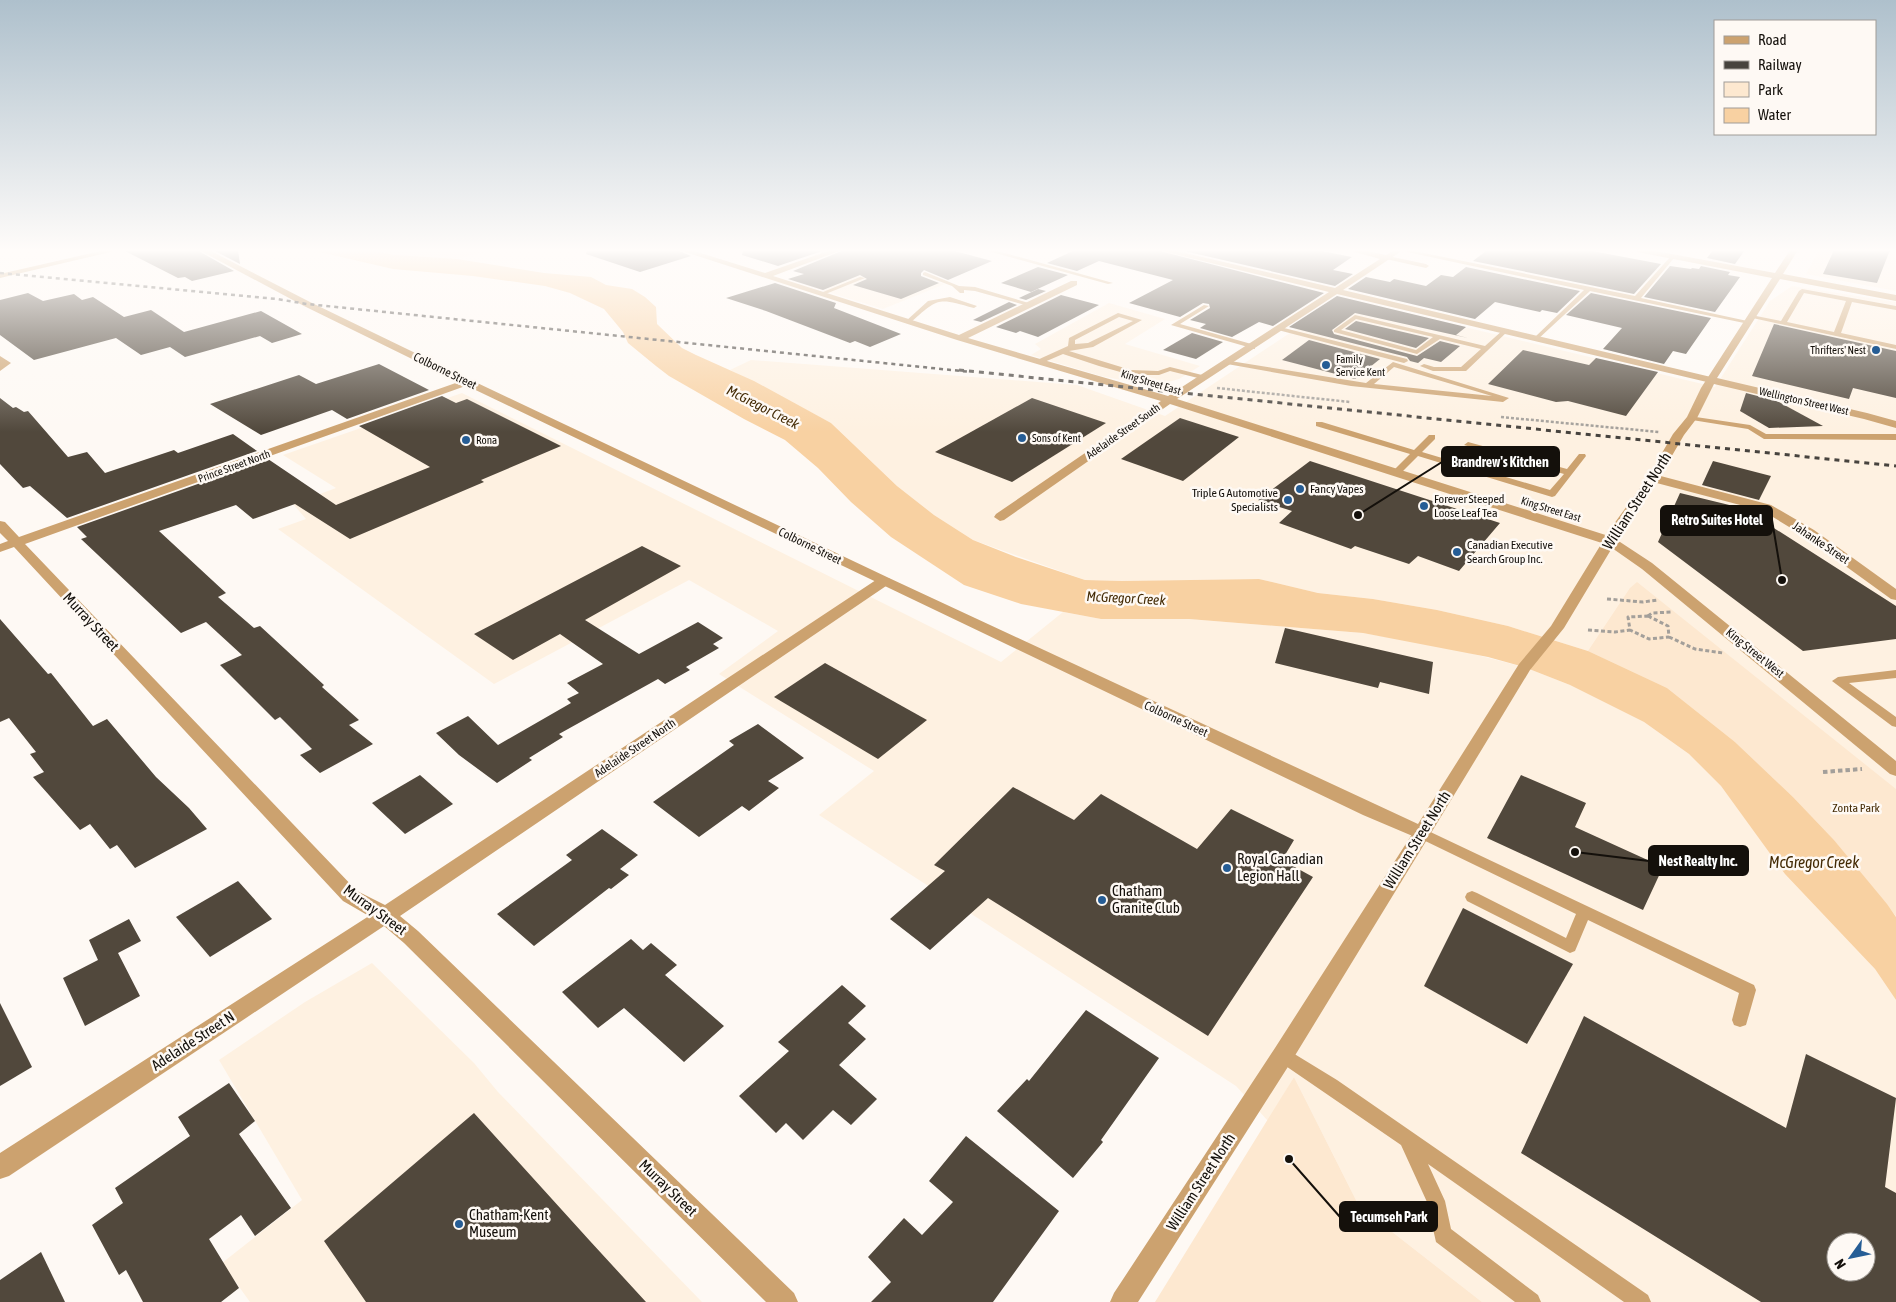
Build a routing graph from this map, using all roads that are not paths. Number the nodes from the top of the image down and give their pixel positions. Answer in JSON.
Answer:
{"nodes":[{"id":1,"x":320,"y":311,"type":"edge"},
{"id":2,"x":876,"y":311,"type":"edge"},
{"id":3,"x":920,"y":311,"type":"edge"},
{"id":4,"x":1015,"y":311,"type":"edge"},
{"id":5,"x":1198,"y":311,"type":"edge"},
{"id":6,"x":1307,"y":311,"type":"edge"},
{"id":7,"x":1420,"y":311,"type":"edge"},
{"id":8,"x":1566,"y":311,"type":"edge"},
{"id":9,"x":1706,"y":311,"type":"edge"},
{"id":10,"x":1755,"y":311,"type":"edge"},
{"id":11,"x":1790,"y":311,"type":"edge"},
{"id":12,"x":1846,"y":311,"type":"edge"},
{"id":13,"x":1750,"y":319,"type":"junction"},
{"id":14,"x":909,"y":321,"type":"junction"},
{"id":15,"x":1782,"y":324,"type":"junction"},
{"id":16,"x":1276,"y":331,"type":"junction"},
{"id":17,"x":1505,"y":331,"type":"junction"},
{"id":18,"x":1837,"y":334,"type":"junction"},
{"id":19,"x":1438,"y":337,"type":"junction"},
{"id":20,"x":960,"y":338,"type":"junction"},
{"id":21,"x":1537,"y":338,"type":"junction"},
{"id":22,"x":1072,"y":347,"type":"junction"},
{"id":23,"x":1252,"y":347,"type":"junction"},
{"id":24,"x":1896,"y":347,"type":"edge"},
{"id":25,"x":1486,"y":348,"type":"junction"},
{"id":26,"x":1062,"y":351,"type":"junction"},
{"id":27,"x":0,"y":359,"type":"edge"},
{"id":28,"x":1039,"y":361,"type":"junction"},
{"id":29,"x":1227,"y":362,"type":"junction"},
{"id":30,"x":1393,"y":364,"type":"junction"},
{"id":31,"x":0,"y":368,"type":"edge"},
{"id":32,"x":1203,"y":378,"type":"junction"},
{"id":33,"x":1711,"y":380,"type":"junction"},
{"id":34,"x":467,"y":382,"type":"junction"},
{"id":35,"x":1367,"y":386,"type":"junction"},
{"id":36,"x":1169,"y":400,"type":"junction"},
{"id":37,"x":1692,"y":418,"type":"junction"},
{"id":38,"x":1319,"y":424,"type":"dead end"},
{"id":39,"x":1896,"y":425,"type":"edge"},
{"id":40,"x":1432,"y":437,"type":"dead end"},
{"id":41,"x":1896,"y":437,"type":"edge"},
{"id":42,"x":1468,"y":445,"type":"dead end"},
{"id":43,"x":1416,"y":453,"type":"junction"},
{"id":44,"x":1582,"y":456,"type":"dead end"},
{"id":45,"x":1568,"y":472,"type":"junction"},
{"id":46,"x":1396,"y":473,"type":"junction"},
{"id":47,"x":1653,"y":478,"type":"junction"},
{"id":48,"x":1000,"y":517,"type":"dead end"},
{"id":49,"x":0,"y":525,"type":"edge"},
{"id":50,"x":1610,"y":541,"type":"junction"},
{"id":51,"x":16,"y":542,"type":"junction"},
{"id":52,"x":0,"y":548,"type":"edge"},
{"id":53,"x":884,"y":581,"type":"junction"},
{"id":54,"x":1896,"y":596,"type":"edge"},
{"id":55,"x":1896,"y":674,"type":"edge"},
{"id":56,"x":1896,"y":723,"type":"edge"},
{"id":57,"x":1894,"y":767,"type":"edge"},
{"id":58,"x":1422,"y":833,"type":"junction"},
{"id":59,"x":1472,"y":897,"type":"dead end"},
{"id":60,"x":1584,"y":911,"type":"junction"},
{"id":61,"x":385,"y":915,"type":"junction"},
{"id":62,"x":1740,"y":1020,"type":"dead end"},
{"id":63,"x":1283,"y":1055,"type":"junction"},
{"id":64,"x":1407,"y":1140,"type":"junction"},
{"id":65,"x":0,"y":1166,"type":"edge"},
{"id":66,"x":785,"y":1302,"type":"edge"},
{"id":67,"x":1124,"y":1302,"type":"edge"},
{"id":68,"x":1531,"y":1302,"type":"edge"},
{"id":69,"x":1642,"y":1302,"type":"edge"}],
"edges":[{"from":1,"to":34,"type":"street","name":"Colborne Street"},
{"from":2,"to":14,"type":"street","name":"King Street East"},
{"from":3,"to":14,"type":"lane"},
{"from":4,"to":20,"type":"street"},
{"from":5,"to":23,"type":"lane"},
{"from":6,"to":16,"type":"street","name":"Adelaide Street South"},
{"from":7,"to":17,"type":"street","name":"Wellington Street West"},
{"from":8,"to":21,"type":"lane"},
{"from":9,"to":13,"type":"lane"},
{"from":10,"to":13,"type":"street","name":"William Street North"},
{"from":11,"to":15,"type":"lane"},
{"from":12,"to":18,"type":"lane"},
{"from":13,"to":15,"type":"lane"},
{"from":13,"to":33,"type":"street","name":"William Street North"},
{"from":14,"to":20,"type":"street","name":"King Street East"},
{"from":15,"to":18,"type":"lane"},
{"from":16,"to":23,"type":"street","name":"Adelaide Street South"},
{"from":16,"to":25,"type":"lane"},
{"from":16,"to":30,"type":"lane"},
{"from":17,"to":21,"type":"street","name":"Wellington Street West"},
{"from":17,"to":25,"type":"lane"},
{"from":18,"to":24,"type":"lane"},
{"from":19,"to":19,"type":"lane"},
{"from":19,"to":25,"type":"lane"},
{"from":20,"to":28,"type":"street","name":"King Street East"},
{"from":21,"to":33,"type":"street","name":"Wellington Street West"},
{"from":22,"to":22,"type":"lane"},
{"from":22,"to":26,"type":"lane"},
{"from":23,"to":29,"type":"street","name":"Adelaide Street South"},
{"from":26,"to":28,"type":"lane"},
{"from":26,"to":32,"type":"lane"},
{"from":27,"to":31,"type":"street"},
{"from":28,"to":36,"type":"street","name":"King Street East"},
{"from":29,"to":32,"type":"street","name":"Adelaide Street South"},
{"from":29,"to":35,"type":"lane"},
{"from":30,"to":35,"type":"lane"},
{"from":30,"to":35,"type":"lane"},
{"from":32,"to":36,"type":"street","name":"Adelaide Street South"},
{"from":33,"to":37,"type":"street","name":"William Street North"},
{"from":33,"to":39,"type":"street","name":"Wellington Street West"},
{"from":34,"to":51,"type":"street","name":"Prince Street North"},
{"from":34,"to":53,"type":"street","name":"Colborne Street"},
{"from":36,"to":46,"type":"street","name":"King Street East"},
{"from":36,"to":48,"type":"street","name":"Adelaide Street South"},
{"from":37,"to":41,"type":"lane"},
{"from":37,"to":47,"type":"street","name":"William Street North"},
{"from":38,"to":43,"type":"lane"},
{"from":40,"to":43,"type":"lane"},
{"from":42,"to":45,"type":"lane"},
{"from":43,"to":45,"type":"lane"},
{"from":43,"to":46,"type":"lane"},
{"from":44,"to":45,"type":"lane"},
{"from":46,"to":50,"type":"street","name":"King Street East"},
{"from":47,"to":50,"type":"street","name":"William Street North"},
{"from":47,"to":54,"type":"street","name":"Jahanke Street"},
{"from":49,"to":51,"type":"street","name":"Murray Street"},
{"from":50,"to":57,"type":"street","name":"King Street West"},
{"from":50,"to":58,"type":"street","name":"William Street North"},
{"from":51,"to":52,"type":"street","name":"Prince Street North"},
{"from":51,"to":61,"type":"street","name":"Murray Street"},
{"from":53,"to":58,"type":"street","name":"Colborne Street"},
{"from":53,"to":61,"type":"street","name":"Adelaide Street North"},
{"from":55,"to":56,"type":"lane"},
{"from":58,"to":60,"type":"lane"},
{"from":58,"to":63,"type":"street","name":"William Street North"},
{"from":59,"to":60,"type":"lane"},
{"from":60,"to":62,"type":"lane"},
{"from":61,"to":65,"type":"street","name":"Adelaide Street N"},
{"from":61,"to":66,"type":"street","name":"Murray Street"},
{"from":63,"to":64,"type":"lane"},
{"from":63,"to":67,"type":"street","name":"William Street North"},
{"from":64,"to":68,"type":"lane"},
{"from":64,"to":69,"type":"lane"}]}
